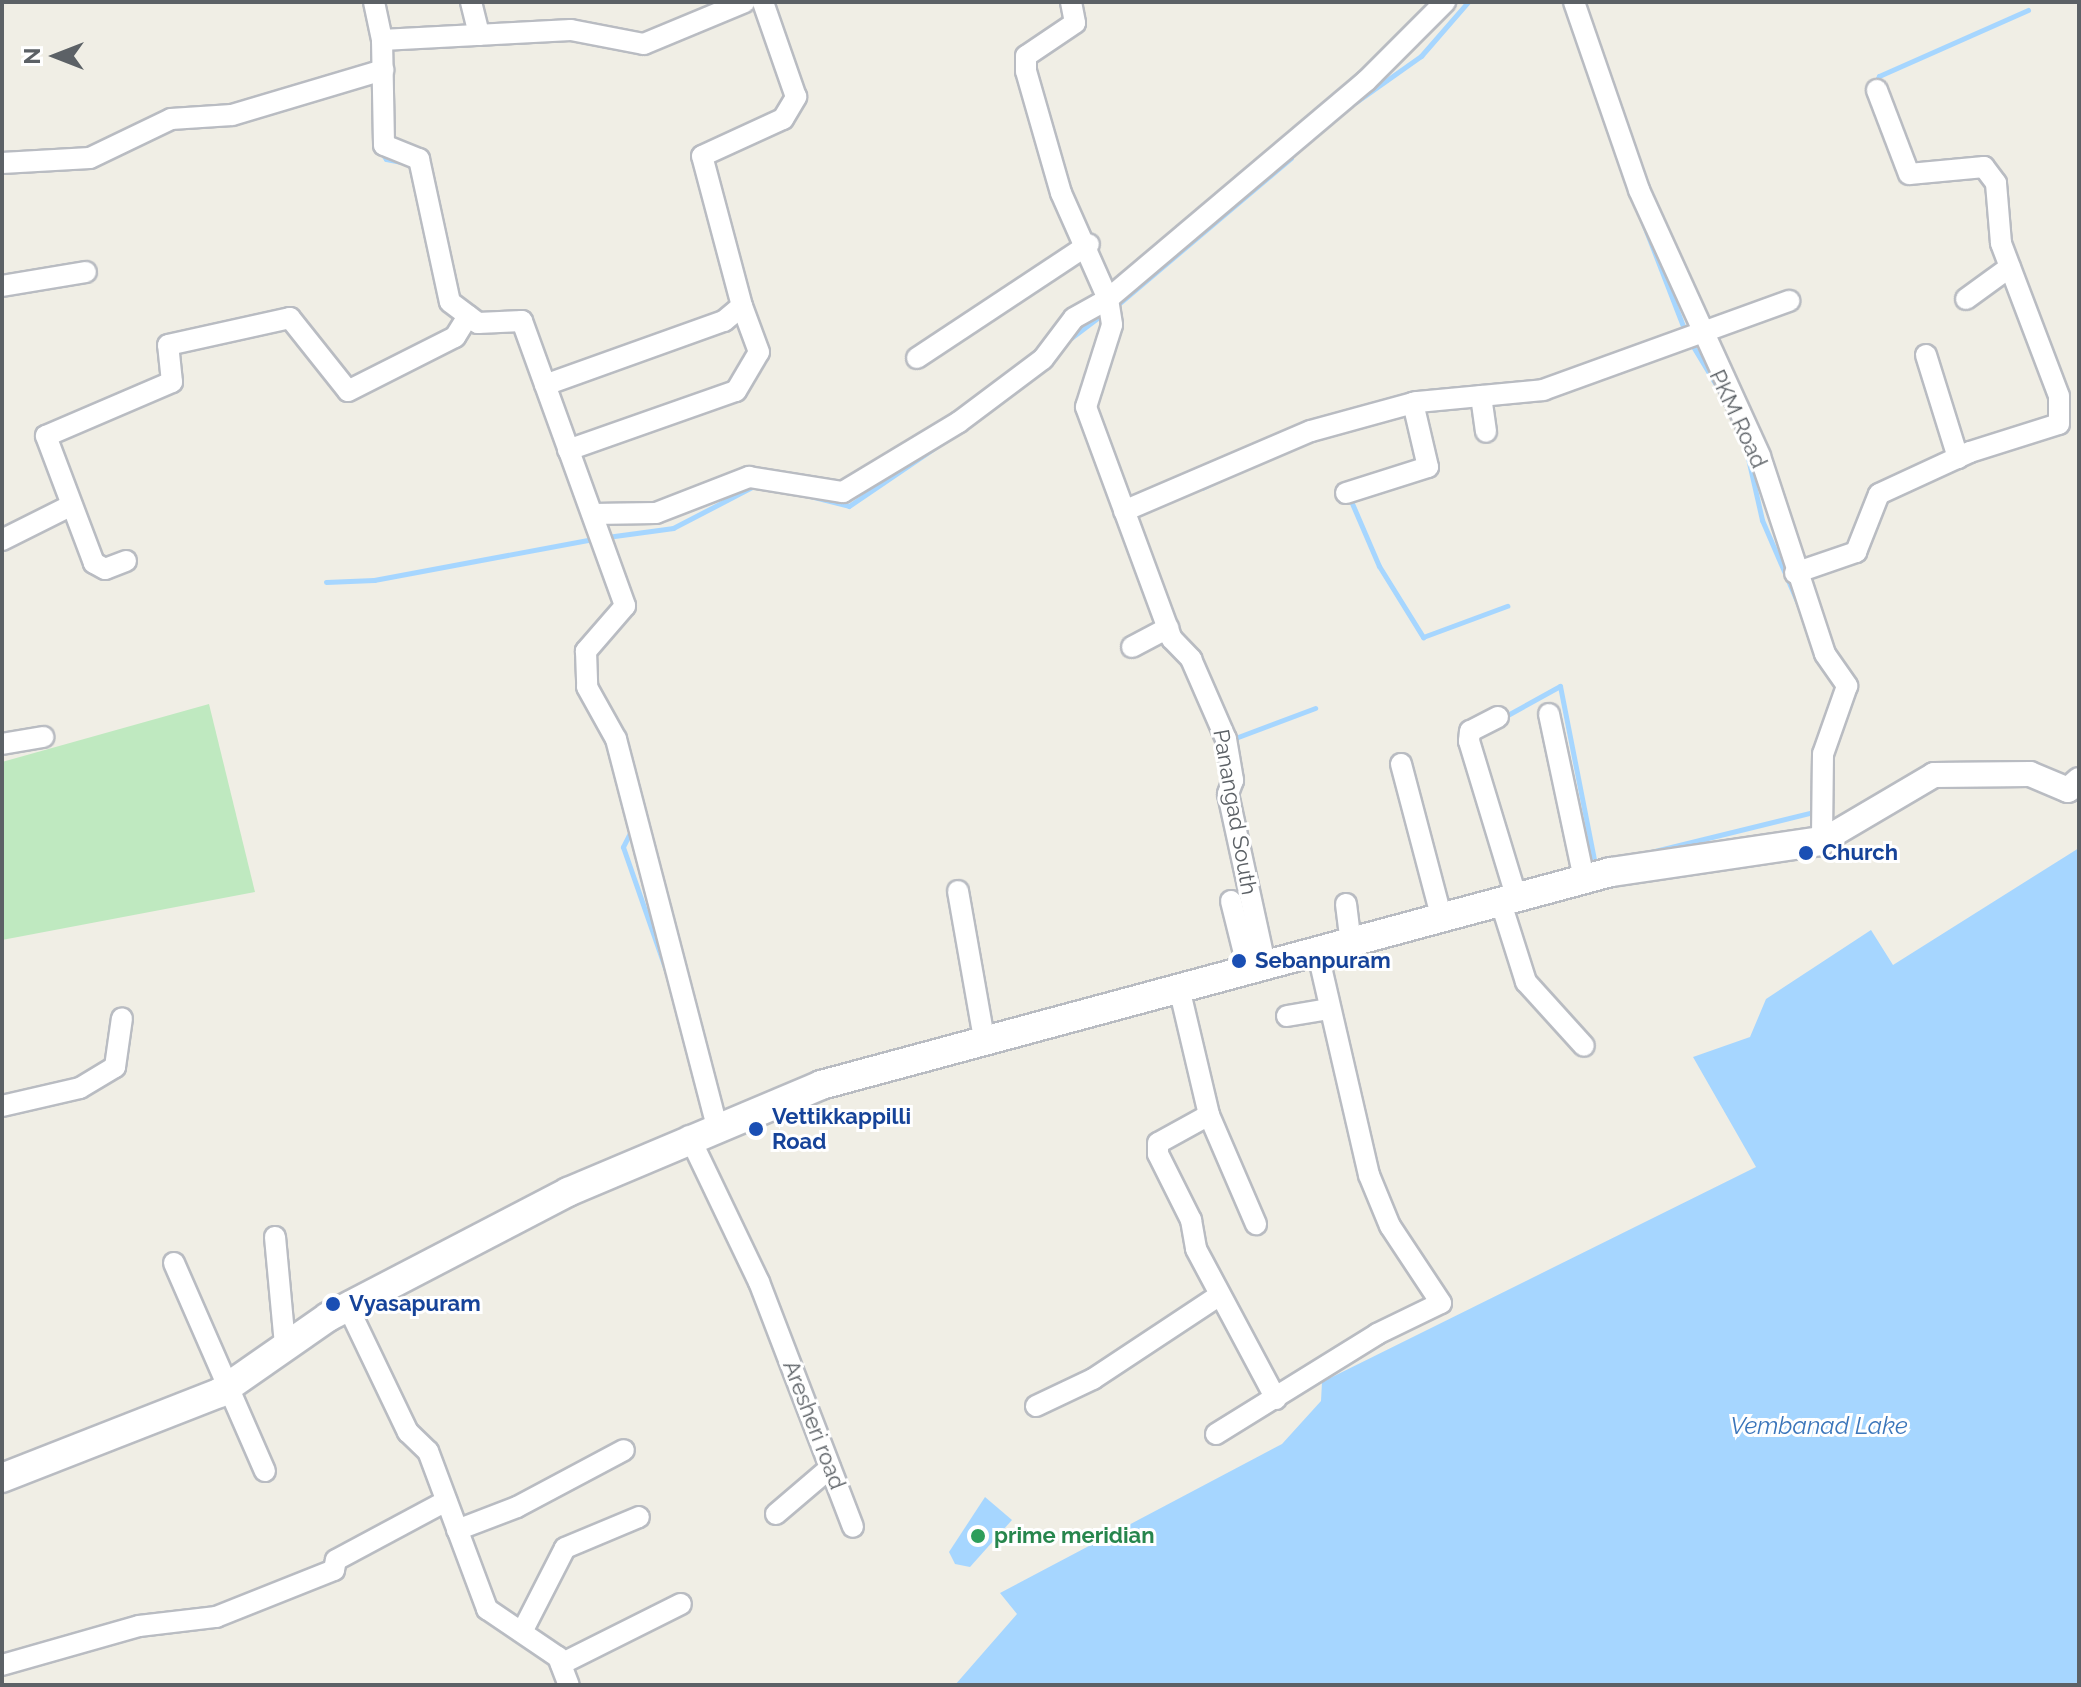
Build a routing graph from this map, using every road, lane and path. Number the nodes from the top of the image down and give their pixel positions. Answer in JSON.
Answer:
{"nodes":[{"id":1,"x":374,"y":2,"type":"edge"},
{"id":2,"x":471,"y":2,"type":"edge"},
{"id":3,"x":745,"y":2,"type":"edge"},
{"id":4,"x":763,"y":2,"type":"edge"},
{"id":5,"x":1071,"y":2,"type":"edge"},
{"id":6,"x":1445,"y":2,"type":"edge"},
{"id":7,"x":1574,"y":2,"type":"edge"},
{"id":8,"x":722,"y":7,"type":"edge"},
{"id":9,"x":479,"y":35,"type":"junction"},
{"id":10,"x":382,"y":40,"type":"junction"},
{"id":11,"x":383,"y":70,"type":"junction"},
{"id":12,"x":1877,"y":90,"type":"dead end"},
{"id":13,"x":2,"y":163,"type":"edge"},
{"id":14,"x":1089,"y":244,"type":"junction"},
{"id":15,"x":2010,"y":267,"type":"junction"},
{"id":16,"x":86,"y":272,"type":"dead end"},
{"id":17,"x":2,"y":286,"type":"edge"},
{"id":18,"x":1108,"y":299,"type":"junction"},
{"id":19,"x":1966,"y":299,"type":"dead end"},
{"id":20,"x":1789,"y":301,"type":"dead end"},
{"id":21,"x":742,"y":306,"type":"junction"},
{"id":22,"x":468,"y":316,"type":"junction"},
{"id":23,"x":1699,"y":333,"type":"junction"},
{"id":24,"x":1926,"y":355,"type":"dead end"},
{"id":25,"x":917,"y":358,"type":"dead end"},
{"id":26,"x":545,"y":385,"type":"junction"},
{"id":27,"x":1481,"y":396,"type":"junction"},
{"id":28,"x":1413,"y":403,"type":"junction"},
{"id":29,"x":1486,"y":432,"type":"dead end"},
{"id":30,"x":568,"y":450,"type":"junction"},
{"id":31,"x":1958,"y":458,"type":"junction"},
{"id":32,"x":1346,"y":493,"type":"dead end"},
{"id":33,"x":70,"y":506,"type":"junction"},
{"id":34,"x":1124,"y":511,"type":"junction"},
{"id":35,"x":593,"y":514,"type":"junction"},
{"id":36,"x":2,"y":540,"type":"edge"},
{"id":37,"x":126,"y":561,"type":"dead end"},
{"id":38,"x":1795,"y":573,"type":"junction"},
{"id":39,"x":1168,"y":628,"type":"junction"},
{"id":40,"x":1132,"y":647,"type":"dead end"},
{"id":41,"x":1549,"y":714,"type":"dead end"},
{"id":42,"x":1498,"y":717,"type":"dead end"},
{"id":43,"x":43,"y":737,"type":"dead end"},
{"id":44,"x":2,"y":744,"type":"edge"},
{"id":45,"x":1401,"y":764,"type":"dead end"},
{"id":46,"x":2079,"y":780,"type":"edge"},
{"id":47,"x":1822,"y":841,"type":"junction"},
{"id":48,"x":1584,"y":879,"type":"junction"},
{"id":49,"x":958,"y":891,"type":"dead end"},
{"id":50,"x":1231,"y":901,"type":"dead end"},
{"id":51,"x":1509,"y":901,"type":"junction"},
{"id":52,"x":1346,"y":904,"type":"dead end"},
{"id":53,"x":1442,"y":919,"type":"junction"},
{"id":54,"x":1351,"y":944,"type":"junction"},
{"id":55,"x":1318,"y":954,"type":"junction"},
{"id":56,"x":1258,"y":970,"type":"junction"},
{"id":57,"x":1180,"y":992,"type":"junction"},
{"id":58,"x":1329,"y":1009,"type":"junction"},
{"id":59,"x":1287,"y":1016,"type":"dead end"},
{"id":60,"x":122,"y":1018,"type":"dead end"},
{"id":61,"x":985,"y":1044,"type":"junction"},
{"id":62,"x":1584,"y":1046,"type":"dead end"},
{"id":63,"x":2,"y":1106,"type":"edge"},
{"id":64,"x":1209,"y":1115,"type":"junction"},
{"id":65,"x":716,"y":1124,"type":"junction"},
{"id":66,"x":689,"y":1136,"type":"junction"},
{"id":67,"x":1256,"y":1224,"type":"dead end"},
{"id":68,"x":275,"y":1237,"type":"dead end"},
{"id":69,"x":174,"y":1263,"type":"dead end"},
{"id":70,"x":1220,"y":1295,"type":"junction"},
{"id":71,"x":348,"y":1307,"type":"junction"},
{"id":72,"x":285,"y":1345,"type":"junction"},
{"id":73,"x":227,"y":1384,"type":"junction"},
{"id":74,"x":1276,"y":1399,"type":"junction"},
{"id":75,"x":1036,"y":1406,"type":"dead end"},
{"id":76,"x":1216,"y":1434,"type":"dead end"},
{"id":77,"x":624,"y":1450,"type":"dead end"},
{"id":78,"x":830,"y":1468,"type":"junction"},
{"id":79,"x":265,"y":1471,"type":"dead end"},
{"id":80,"x":2,"y":1478,"type":"edge"},
{"id":81,"x":446,"y":1501,"type":"junction"},
{"id":82,"x":776,"y":1514,"type":"dead end"},
{"id":83,"x":639,"y":1517,"type":"dead end"},
{"id":84,"x":853,"y":1527,"type":"dead end"},
{"id":85,"x":457,"y":1530,"type":"junction"},
{"id":86,"x":681,"y":1604,"type":"dead end"},
{"id":87,"x":522,"y":1632,"type":"junction"},
{"id":88,"x":561,"y":1664,"type":"junction"},
{"id":89,"x":2,"y":1665,"type":"edge"},
{"id":90,"x":569,"y":1685,"type":"edge"}],
"edges":[{"from":1,"to":10,"type":"street"},
{"from":2,"to":9,"type":"street"},
{"from":3,"to":8,"type":"street"},
{"from":4,"to":21,"type":"street"},
{"from":5,"to":14,"type":"street"},
{"from":6,"to":18,"type":"street"},
{"from":7,"to":23,"type":"street","name":"PKM Road"},
{"from":8,"to":9,"type":"street"},
{"from":9,"to":10,"type":"street"},
{"from":10,"to":11,"type":"street"},
{"from":11,"to":13,"type":"street"},
{"from":11,"to":22,"type":"street"},
{"from":12,"to":15,"type":"street"},
{"from":14,"to":18,"type":"street"},
{"from":14,"to":25,"type":"street"},
{"from":15,"to":19,"type":"street"},
{"from":15,"to":31,"type":"street"},
{"from":16,"to":17,"type":"street"},
{"from":18,"to":34,"type":"street","name":"Panangad South"},
{"from":18,"to":35,"type":"street"},
{"from":20,"to":23,"type":"street"},
{"from":21,"to":26,"type":"street"},
{"from":21,"to":30,"type":"street"},
{"from":22,"to":26,"type":"street"},
{"from":22,"to":33,"type":"street"},
{"from":23,"to":27,"type":"street"},
{"from":23,"to":38,"type":"street","name":"PKM Road"},
{"from":24,"to":31,"type":"street"},
{"from":26,"to":30,"type":"street"},
{"from":27,"to":28,"type":"street"},
{"from":27,"to":29,"type":"street"},
{"from":28,"to":32,"type":"street"},
{"from":28,"to":34,"type":"street"},
{"from":30,"to":35,"type":"street"},
{"from":31,"to":38,"type":"street"},
{"from":33,"to":36,"type":"street"},
{"from":33,"to":37,"type":"street"},
{"from":34,"to":39,"type":"street","name":"Panangad South"},
{"from":35,"to":65,"type":"street"},
{"from":38,"to":47,"type":"street","name":"PKM Road"},
{"from":39,"to":40,"type":"street"},
{"from":39,"to":56,"type":"street","name":"Panangad South"},
{"from":41,"to":48,"type":"street"},
{"from":42,"to":51,"type":"street"},
{"from":43,"to":44,"type":"street"},
{"from":45,"to":53,"type":"street"},
{"from":46,"to":47,"type":"street"},
{"from":47,"to":48,"type":"main road"},
{"from":48,"to":51,"type":"main road"},
{"from":49,"to":61,"type":"street"},
{"from":50,"to":56,"type":"street"},
{"from":51,"to":53,"type":"main road"},
{"from":51,"to":62,"type":"street"},
{"from":52,"to":54,"type":"street"},
{"from":53,"to":54,"type":"main road"},
{"from":54,"to":55,"type":"main road"},
{"from":55,"to":56,"type":"main road"},
{"from":55,"to":58,"type":"street"},
{"from":56,"to":57,"type":"main road"},
{"from":57,"to":61,"type":"main road"},
{"from":57,"to":64,"type":"street"},
{"from":58,"to":59,"type":"street"},
{"from":58,"to":74,"type":"street"},
{"from":60,"to":63,"type":"street"},
{"from":61,"to":65,"type":"main road"},
{"from":64,"to":67,"type":"street"},
{"from":64,"to":70,"type":"street"},
{"from":65,"to":66,"type":"main road"},
{"from":66,"to":71,"type":"main road"},
{"from":66,"to":78,"type":"street","name":"Aresheri road"},
{"from":68,"to":72,"type":"street"},
{"from":69,"to":73,"type":"street"},
{"from":70,"to":74,"type":"street"},
{"from":70,"to":75,"type":"street"},
{"from":71,"to":72,"type":"main road"},
{"from":71,"to":81,"type":"street"},
{"from":72,"to":73,"type":"main road"},
{"from":73,"to":79,"type":"street"},
{"from":73,"to":80,"type":"main road"},
{"from":74,"to":76,"type":"street"},
{"from":77,"to":85,"type":"street"},
{"from":78,"to":82,"type":"street"},
{"from":78,"to":84,"type":"street","name":"Aresheri road"},
{"from":81,"to":85,"type":"street"},
{"from":81,"to":89,"type":"street"},
{"from":83,"to":87,"type":"street"},
{"from":85,"to":87,"type":"street"},
{"from":86,"to":88,"type":"street"},
{"from":87,"to":88,"type":"street"},
{"from":88,"to":90,"type":"street"}]}
